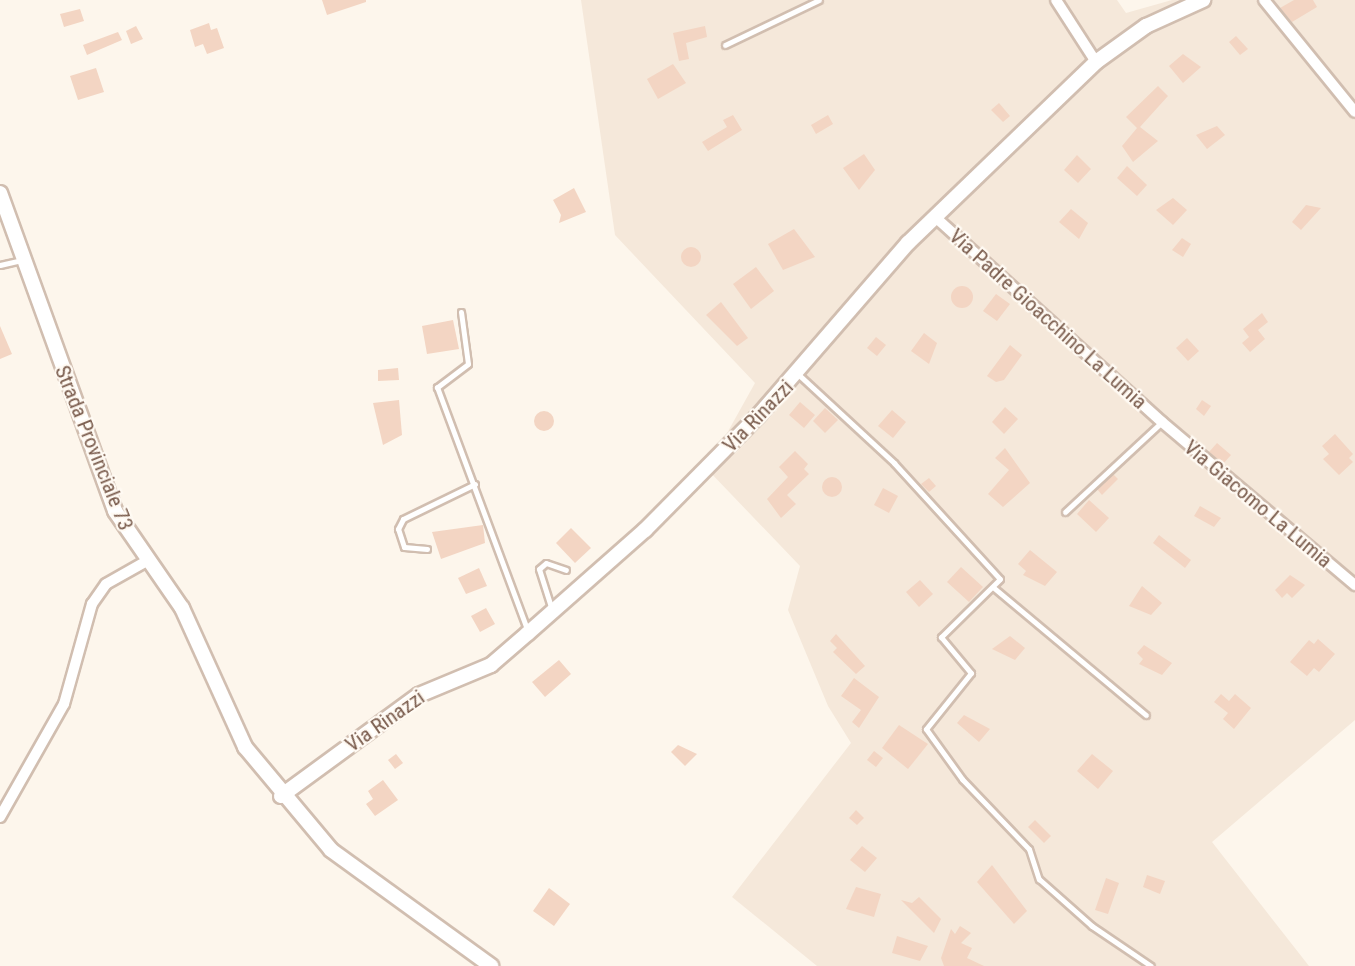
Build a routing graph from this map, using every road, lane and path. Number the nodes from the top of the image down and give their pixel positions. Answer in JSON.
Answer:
{"nodes":[{"id":1,"x":819,"y":0,"type":"edge"},
{"id":2,"x":1056,"y":0,"type":"edge"},
{"id":3,"x":1203,"y":0,"type":"edge"},
{"id":4,"x":1264,"y":0,"type":"edge"},
{"id":5,"x":725,"y":45,"type":"dead end"},
{"id":6,"x":1096,"y":62,"type":"junction"},
{"id":7,"x":1355,"y":112,"type":"edge"},
{"id":8,"x":0,"y":193,"type":"edge"},
{"id":9,"x":934,"y":216,"type":"junction"},
{"id":10,"x":22,"y":260,"type":"junction"},
{"id":11,"x":0,"y":265,"type":"edge"},
{"id":12,"x":461,"y":312,"type":"dead end"},
{"id":13,"x":798,"y":374,"type":"junction"},
{"id":14,"x":1162,"y":422,"type":"junction"},
{"id":15,"x":475,"y":484,"type":"junction"},
{"id":16,"x":1065,"y":512,"type":"dead end"},
{"id":17,"x":427,"y":549,"type":"dead end"},
{"id":18,"x":145,"y":562,"type":"junction"},
{"id":19,"x":566,"y":570,"type":"dead end"},
{"id":20,"x":1355,"y":585,"type":"edge"},
{"id":21,"x":994,"y":588,"type":"junction"},
{"id":22,"x":552,"y":612,"type":"junction"},
{"id":23,"x":528,"y":633,"type":"junction"},
{"id":24,"x":1146,"y":715,"type":"dead end"},
{"id":25,"x":281,"y":796,"type":"junction"},
{"id":26,"x":0,"y":817,"type":"edge"},
{"id":27,"x":491,"y":966,"type":"edge"},
{"id":28,"x":1151,"y":966,"type":"edge"}],
"edges":[{"from":1,"to":5,"type":"lane"},
{"from":2,"to":6,"type":"street"},
{"from":3,"to":6,"type":"street","name":"Via Rinazzi"},
{"from":4,"to":7,"type":"street"},
{"from":6,"to":9,"type":"street","name":"Via Rinazzi"},
{"from":8,"to":10,"type":"street","name":"Strada Provinciale 73"},
{"from":9,"to":13,"type":"street","name":"Via Rinazzi"},
{"from":9,"to":14,"type":"street","name":"Via Padre Gioacchino La Lumia"},
{"from":10,"to":11,"type":"lane"},
{"from":10,"to":18,"type":"street","name":"Strada Provinciale 73"},
{"from":12,"to":15,"type":"lane"},
{"from":13,"to":21,"type":"lane"},
{"from":13,"to":22,"type":"street","name":"Via Rinazzi"},
{"from":14,"to":16,"type":"lane"},
{"from":14,"to":20,"type":"street","name":"Via Giacomo La Lumia"},
{"from":15,"to":17,"type":"lane"},
{"from":15,"to":23,"type":"lane"},
{"from":18,"to":25,"type":"street","name":"Strada Provinciale 73"},
{"from":18,"to":26,"type":"street"},
{"from":19,"to":22,"type":"lane"},
{"from":21,"to":24,"type":"lane"},
{"from":21,"to":28,"type":"lane"},
{"from":22,"to":23,"type":"street","name":"Via Rinazzi"},
{"from":23,"to":25,"type":"street","name":"Via Rinazzi"},
{"from":25,"to":27,"type":"street","name":"Strada Provinciale 73"}]}
